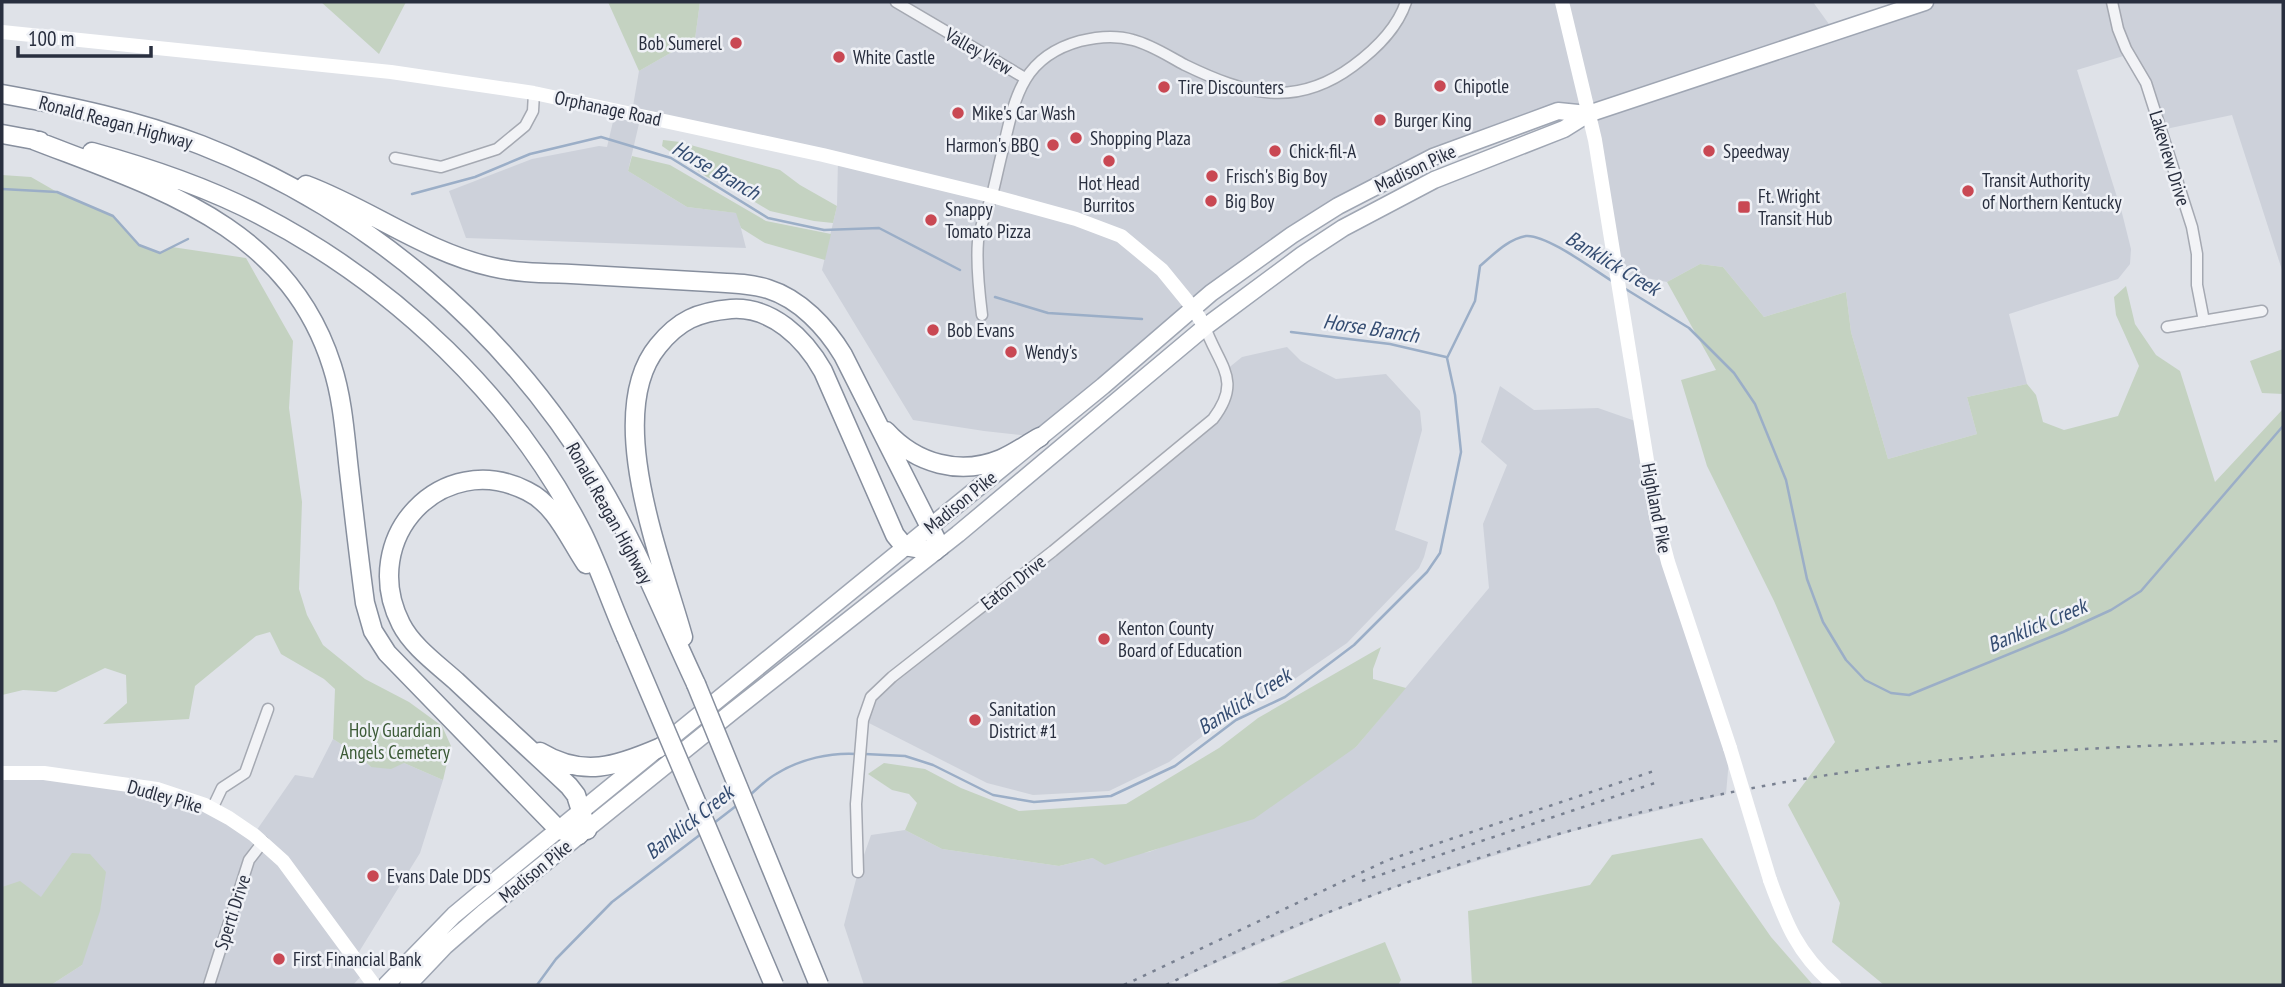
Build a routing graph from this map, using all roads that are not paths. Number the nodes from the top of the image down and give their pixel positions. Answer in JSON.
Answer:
{"nodes":[{"id":1,"x":896,"y":2,"type":"edge"},
{"id":2,"x":1406,"y":2,"type":"edge"},
{"id":3,"x":1562,"y":2,"type":"edge"},
{"id":4,"x":1925,"y":2,"type":"edge"},
{"id":5,"x":2112,"y":2,"type":"edge"},
{"id":6,"x":2,"y":32,"type":"edge"},
{"id":7,"x":1025,"y":78,"type":"junction"},
{"id":8,"x":534,"y":93,"type":"junction"},
{"id":9,"x":2,"y":94,"type":"edge"},
{"id":10,"x":1588,"y":114,"type":"junction"},
{"id":11,"x":2,"y":134,"type":"edge"},
{"id":12,"x":31,"y":139,"type":"junction"},
{"id":13,"x":202,"y":146,"type":"junction"},
{"id":14,"x":395,"y":158,"type":"dead end"},
{"id":15,"x":992,"y":197,"type":"junction"},
{"id":16,"x":1193,"y":309,"type":"junction"},
{"id":17,"x":2262,"y":311,"type":"dead end"},
{"id":18,"x":982,"y":315,"type":"dead end"},
{"id":19,"x":2204,"y":321,"type":"junction"},
{"id":20,"x":1205,"y":327,"type":"junction"},
{"id":21,"x":2167,"y":327,"type":"dead end"},
{"id":22,"x":873,"y":415,"type":"junction"},
{"id":23,"x":1040,"y":437,"type":"junction"},
{"id":24,"x":930,"y":528,"type":"junction"},
{"id":25,"x":904,"y":546,"type":"junction"},
{"id":26,"x":937,"y":549,"type":"junction"},
{"id":27,"x":664,"y":596,"type":"junction"},
{"id":28,"x":609,"y":597,"type":"junction"},
{"id":29,"x":268,"y":709,"type":"dead end"},
{"id":30,"x":518,"y":739,"type":"junction"},
{"id":31,"x":659,"y":748,"type":"junction"},
{"id":32,"x":2,"y":772,"type":"edge"},
{"id":33,"x":212,"y":809,"type":"junction"},
{"id":34,"x":581,"y":812,"type":"junction"},
{"id":35,"x":559,"y":830,"type":"junction"},
{"id":36,"x":583,"y":832,"type":"junction"},
{"id":37,"x":263,"y":842,"type":"junction"},
{"id":38,"x":858,"y":872,"type":"dead end"},
{"id":39,"x":209,"y":985,"type":"edge"},
{"id":40,"x":374,"y":985,"type":"edge"},
{"id":41,"x":386,"y":985,"type":"edge"},
{"id":42,"x":408,"y":985,"type":"edge"},
{"id":43,"x":774,"y":985,"type":"edge"},
{"id":44,"x":819,"y":985,"type":"edge"},
{"id":45,"x":1834,"y":985,"type":"edge"}],
"edges":[{"from":1,"to":7,"type":"street","name":"Valley View"},
{"from":2,"to":7,"type":"street"},
{"from":3,"to":10,"type":"main road","name":"Highland Pike"},
{"from":4,"to":10,"type":"main road","name":"Madison Pike"},
{"from":5,"to":19,"type":"street","name":"Lakeview Drive"},
{"from":6,"to":8,"type":"main road","name":"Orphanage Road"},
{"from":7,"to":15,"type":"street"},
{"from":8,"to":14,"type":"street"},
{"from":8,"to":15,"type":"main road","name":"Orphanage Road"},
{"from":9,"to":13,"type":"highway","name":"Ronald Reagan Highway"},
{"from":10,"to":16,"type":"main road","name":"Madison Pike"},
{"from":10,"to":20,"type":"main road","name":"Madison Pike"},
{"from":10,"to":45,"type":"main road","name":"Highland Pike","bridge":true},
{"from":11,"to":12,"type":"highway","name":"Ronald Reagan Highway"},
{"from":12,"to":28,"type":"highway","name":"Ronald Reagan Highway"},
{"from":12,"to":35,"type":"highway"},
{"from":13,"to":22,"type":"highway"},
{"from":13,"to":27,"type":"highway","name":"Ronald Reagan Highway"},
{"from":15,"to":16,"type":"main road","name":"Orphanage Road"},
{"from":15,"to":18,"type":"street"},
{"from":16,"to":20,"type":"main road","name":"Orphanage Road"},
{"from":16,"to":23,"type":"main road","name":"Madison Pike"},
{"from":17,"to":19,"type":"street"},
{"from":19,"to":21,"type":"street"},
{"from":20,"to":26,"type":"main road","name":"Madison Pike"},
{"from":20,"to":38,"type":"street","name":"Eaton Drive"},
{"from":22,"to":23,"type":"highway"},
{"from":22,"to":24,"type":"highway"},
{"from":23,"to":24,"type":"main road","name":"Madison Pike"},
{"from":24,"to":25,"type":"main road","name":"Madison Pike"},
{"from":24,"to":26,"type":"highway"},
{"from":25,"to":26,"type":"highway"},
{"from":25,"to":27,"type":"highway"},
{"from":25,"to":31,"type":"main road","name":"Madison Pike"},
{"from":26,"to":36,"type":"main road","name":"Madison Pike"},
{"from":27,"to":44,"type":"highway","bridge":true},
{"from":28,"to":30,"type":"highway"},
{"from":28,"to":43,"type":"highway","name":"Ronald Reagan Highway","bridge":true},
{"from":29,"to":33,"type":"street"},
{"from":30,"to":31,"type":"highway"},
{"from":30,"to":34,"type":"highway"},
{"from":31,"to":34,"type":"main road","name":"Madison Pike"},
{"from":32,"to":33,"type":"main road","name":"Dudley Pike"},
{"from":33,"to":37,"type":"main road","name":"Dudley Pike"},
{"from":34,"to":35,"type":"main road","name":"Madison Pike"},
{"from":34,"to":36,"type":"highway"},
{"from":35,"to":36,"type":"highway"},
{"from":35,"to":41,"type":"main road","name":"Madison Pike"},
{"from":36,"to":42,"type":"main road","name":"Madison Pike"},
{"from":37,"to":39,"type":"street","name":"Sperti Drive"},
{"from":37,"to":40,"type":"main road","name":"Dudley Pike"}]}
